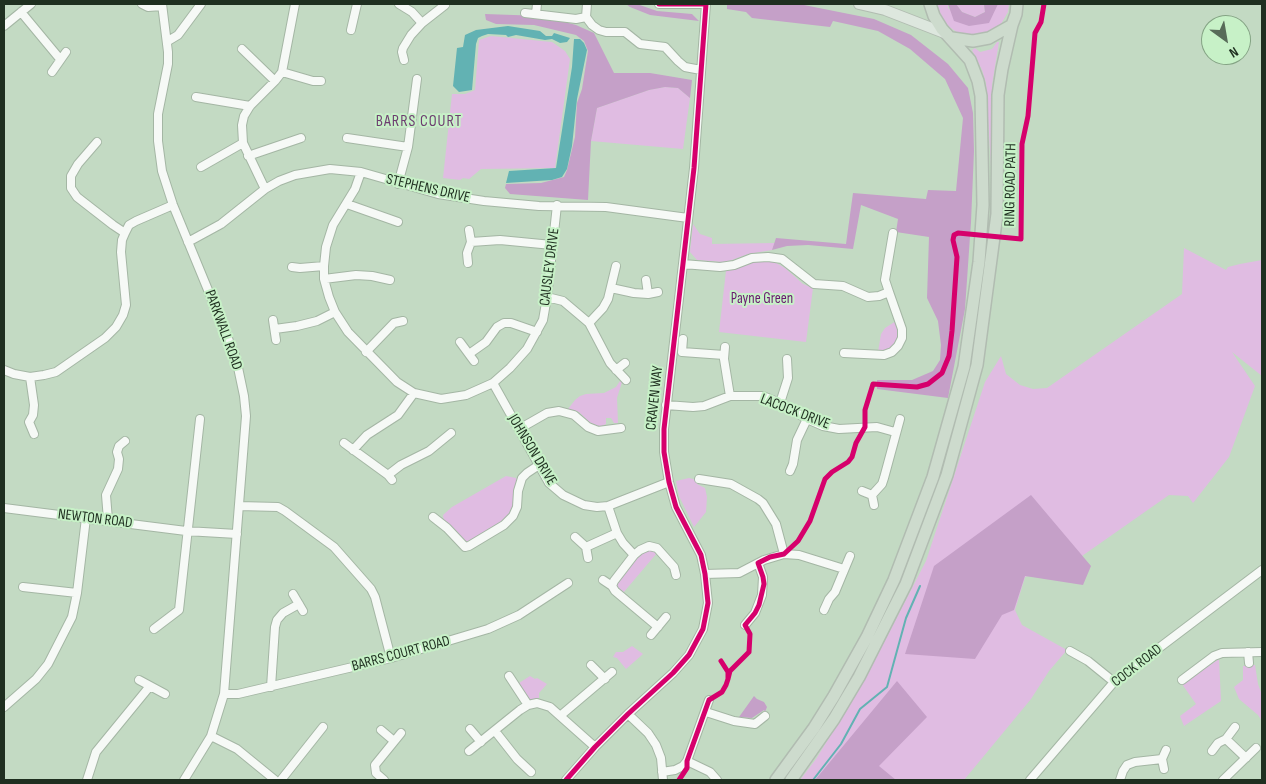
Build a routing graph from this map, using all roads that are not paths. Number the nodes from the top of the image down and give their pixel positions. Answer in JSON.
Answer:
{"nodes":[{"id":1,"x":30,"y":4,"type":"edge"},
{"id":2,"x":142,"y":4,"type":"edge"},
{"id":3,"x":201,"y":4,"type":"edge"},
{"id":4,"x":286,"y":4,"type":"edge"},
{"id":5,"x":294,"y":4,"type":"edge"},
{"id":6,"x":357,"y":4,"type":"edge"},
{"id":7,"x":399,"y":4,"type":"edge"},
{"id":8,"x":537,"y":4,"type":"edge"},
{"id":9,"x":587,"y":4,"type":"edge"},
{"id":10,"x":659,"y":4,"type":"edge"},
{"id":11,"x":859,"y":4,"type":"edge"},
{"id":12,"x":930,"y":4,"type":"edge"},
{"id":13,"x":1017,"y":4,"type":"edge"},
{"id":14,"x":162,"y":5,"type":"edge"},
{"id":15,"x":445,"y":5,"type":"edge"},
{"id":16,"x":21,"y":12,"type":"junction"},
{"id":17,"x":525,"y":13,"type":"dead end"},
{"id":18,"x":536,"y":14,"type":"junction"},
{"id":19,"x":586,"y":16,"type":"junction"},
{"id":20,"x":422,"y":23,"type":"junction"},
{"id":21,"x":1012,"y":25,"type":"junction"},
{"id":22,"x":4,"y":26,"type":"edge"},
{"id":23,"x":351,"y":30,"type":"dead end"},
{"id":24,"x":950,"y":36,"type":"junction"},
{"id":25,"x":168,"y":41,"type":"junction"},
{"id":26,"x":242,"y":49,"type":"dead end"},
{"id":27,"x":66,"y":52,"type":"dead end"},
{"id":28,"x":60,"y":59,"type":"junction"},
{"id":29,"x":404,"y":60,"type":"dead end"},
{"id":30,"x":701,"y":70,"type":"junction"},
{"id":31,"x":52,"y":72,"type":"dead end"},
{"id":32,"x":282,"y":72,"type":"junction"},
{"id":33,"x":417,"y":79,"type":"dead end"},
{"id":34,"x":275,"y":81,"type":"junction"},
{"id":35,"x":322,"y":81,"type":"dead end"},
{"id":36,"x":196,"y":97,"type":"dead end"},
{"id":37,"x":250,"y":106,"type":"junction"},
{"id":38,"x":301,"y":138,"type":"dead end"},
{"id":39,"x":347,"y":138,"type":"dead end"},
{"id":40,"x":97,"y":142,"type":"dead end"},
{"id":41,"x":243,"y":143,"type":"junction"},
{"id":42,"x":408,"y":147,"type":"junction"},
{"id":43,"x":248,"y":156,"type":"junction"},
{"id":44,"x":201,"y":168,"type":"dead end"},
{"id":45,"x":360,"y":172,"type":"junction"},
{"id":46,"x":398,"y":184,"type":"junction"},
{"id":47,"x":265,"y":189,"type":"junction"},
{"id":48,"x":347,"y":204,"type":"junction"},
{"id":49,"x":173,"y":205,"type":"junction"},
{"id":50,"x":557,"y":205,"type":"junction"},
{"id":51,"x":688,"y":218,"type":"junction"},
{"id":52,"x":398,"y":222,"type":"dead end"},
{"id":53,"x":469,"y":230,"type":"dead end"},
{"id":54,"x":125,"y":233,"type":"junction"},
{"id":55,"x":893,"y":233,"type":"dead end"},
{"id":56,"x":188,"y":242,"type":"junction"},
{"id":57,"x":471,"y":242,"type":"junction"},
{"id":58,"x":552,"y":245,"type":"junction"},
{"id":59,"x":468,"y":263,"type":"dead end"},
{"id":60,"x":683,"y":264,"type":"junction"},
{"id":61,"x":292,"y":266,"type":"dead end"},
{"id":62,"x":324,"y":266,"type":"junction"},
{"id":63,"x":616,"y":266,"type":"dead end"},
{"id":64,"x":324,"y":279,"type":"junction"},
{"id":65,"x":390,"y":280,"type":"dead end"},
{"id":66,"x":646,"y":280,"type":"dead end"},
{"id":67,"x":611,"y":288,"type":"junction"},
{"id":68,"x":658,"y":292,"type":"dead end"},
{"id":69,"x":889,"y":292,"type":"junction"},
{"id":70,"x":648,"y":294,"type":"junction"},
{"id":71,"x":547,"y":297,"type":"junction"},
{"id":72,"x":335,"y":312,"type":"junction"},
{"id":73,"x":273,"y":320,"type":"dead end"},
{"id":74,"x":403,"y":320,"type":"dead end"},
{"id":75,"x":589,"y":323,"type":"junction"},
{"id":76,"x":275,"y":329,"type":"junction"},
{"id":77,"x":537,"y":332,"type":"junction"},
{"id":78,"x":683,"y":339,"type":"dead end"},
{"id":79,"x":276,"y":340,"type":"dead end"},
{"id":80,"x":460,"y":342,"type":"dead end"},
{"id":81,"x":366,"y":352,"type":"junction"},
{"id":82,"x":844,"y":353,"type":"dead end"},
{"id":83,"x":788,"y":359,"type":"dead end"},
{"id":84,"x":625,"y":364,"type":"dead end"},
{"id":85,"x":4,"y":370,"type":"edge"},
{"id":86,"x":616,"y":370,"type":"junction"},
{"id":87,"x":799,"y":373,"type":"dead end"},
{"id":88,"x":789,"y":374,"type":"junction"},
{"id":89,"x":30,"y":377,"type":"junction"},
{"id":90,"x":626,"y":380,"type":"dead end"},
{"id":91,"x":493,"y":383,"type":"junction"},
{"id":92,"x":414,"y":393,"type":"junction"},
{"id":93,"x":730,"y":396,"type":"junction"},
{"id":94,"x":780,"y":403,"type":"junction"},
{"id":95,"x":666,"y":406,"type":"junction"},
{"id":96,"x":200,"y":419,"type":"dead end"},
{"id":97,"x":807,"y":419,"type":"junction"},
{"id":98,"x":900,"y":419,"type":"dead end"},
{"id":99,"x":621,"y":428,"type":"dead end"},
{"id":100,"x":519,"y":429,"type":"junction"},
{"id":101,"x":896,"y":432,"type":"junction"},
{"id":102,"x":451,"y":433,"type":"dead end"},
{"id":103,"x":34,"y":434,"type":"dead end"},
{"id":104,"x":125,"y":441,"type":"dead end"},
{"id":105,"x":344,"y":444,"type":"dead end"},
{"id":106,"x":353,"y":450,"type":"junction"},
{"id":107,"x":784,"y":458,"type":"dead end"},
{"id":108,"x":794,"y":461,"type":"junction"},
{"id":109,"x":539,"y":465,"type":"junction"},
{"id":110,"x":790,"y":471,"type":"dead end"},
{"id":111,"x":699,"y":480,"type":"dead end"},
{"id":112,"x":711,"y":480,"type":"junction"},
{"id":113,"x":669,"y":482,"type":"junction"},
{"id":114,"x":710,"y":491,"type":"dead end"},
{"id":115,"x":862,"y":491,"type":"dead end"},
{"id":116,"x":872,"y":495,"type":"junction"},
{"id":117,"x":874,"y":505,"type":"dead end"},
{"id":118,"x":239,"y":506,"type":"junction"},
{"id":119,"x":608,"y":506,"type":"junction"},
{"id":120,"x":4,"y":508,"type":"edge"},
{"id":121,"x":432,"y":517,"type":"dead end"},
{"id":122,"x":86,"y":518,"type":"junction"},
{"id":123,"x":108,"y":520,"type":"junction"},
{"id":124,"x":186,"y":531,"type":"junction"},
{"id":125,"x":616,"y":533,"type":"junction"},
{"id":126,"x":237,"y":534,"type":"junction"},
{"id":127,"x":575,"y":537,"type":"dead end"},
{"id":128,"x":586,"y":547,"type":"junction"},
{"id":129,"x":634,"y":554,"type":"junction"},
{"id":130,"x":784,"y":554,"type":"junction"},
{"id":131,"x":850,"y":556,"type":"dead end"},
{"id":132,"x":588,"y":558,"type":"dead end"},
{"id":133,"x":758,"y":563,"type":"junction"},
{"id":134,"x":682,"y":564,"type":"dead end"},
{"id":135,"x":844,"y":569,"type":"junction"},
{"id":136,"x":1262,"y":570,"type":"edge"},
{"id":137,"x":705,"y":574,"type":"junction"},
{"id":138,"x":603,"y":580,"type":"dead end"},
{"id":139,"x":568,"y":583,"type":"dead end"},
{"id":140,"x":612,"y":586,"type":"junction"},
{"id":141,"x":23,"y":587,"type":"dead end"},
{"id":142,"x":77,"y":593,"type":"junction"},
{"id":143,"x":293,"y":594,"type":"dead end"},
{"id":144,"x":299,"y":604,"type":"junction"},
{"id":145,"x":824,"y":610,"type":"dead end"},
{"id":146,"x":303,"y":611,"type":"dead end"},
{"id":147,"x":666,"y":617,"type":"dead end"},
{"id":148,"x":745,"y":625,"type":"dead end"},
{"id":149,"x":658,"y":627,"type":"junction"},
{"id":150,"x":154,"y":628,"type":"dead end"},
{"id":151,"x":651,"y":635,"type":"dead end"},
{"id":152,"x":1070,"y":651,"type":"dead end"},
{"id":153,"x":1248,"y":652,"type":"junction"},
{"id":154,"x":1262,"y":652,"type":"edge"},
{"id":155,"x":391,"y":658,"type":"junction"},
{"id":156,"x":1249,"y":663,"type":"dead end"},
{"id":157,"x":591,"y":665,"type":"dead end"},
{"id":158,"x":612,"y":672,"type":"dead end"},
{"id":159,"x":509,"y":676,"type":"dead end"},
{"id":160,"x":605,"y":679,"type":"junction"},
{"id":161,"x":139,"y":680,"type":"dead end"},
{"id":162,"x":1182,"y":680,"type":"dead end"},
{"id":163,"x":1114,"y":682,"type":"junction"},
{"id":164,"x":150,"y":686,"type":"junction"},
{"id":165,"x":271,"y":687,"type":"junction"},
{"id":166,"x":165,"y":694,"type":"dead end"},
{"id":167,"x":224,"y":694,"type":"junction"},
{"id":168,"x":710,"y":700,"type":"dead end"},
{"id":169,"x":528,"y":705,"type":"junction"},
{"id":170,"x":4,"y":707,"type":"edge"},
{"id":171,"x":706,"y":712,"type":"junction"},
{"id":172,"x":628,"y":714,"type":"junction"},
{"id":173,"x":560,"y":716,"type":"junction"},
{"id":174,"x":765,"y":716,"type":"dead end"},
{"id":175,"x":754,"y":724,"type":"junction"},
{"id":176,"x":324,"y":727,"type":"dead end"},
{"id":177,"x":1235,"y":727,"type":"dead end"},
{"id":178,"x":470,"y":729,"type":"dead end"},
{"id":179,"x":381,"y":730,"type":"dead end"},
{"id":180,"x":495,"y":731,"type":"junction"},
{"id":181,"x":758,"y":732,"type":"dead end"},
{"id":182,"x":401,"y":733,"type":"dead end"},
{"id":183,"x":211,"y":736,"type":"junction"},
{"id":184,"x":1226,"y":739,"type":"junction"},
{"id":185,"x":394,"y":741,"type":"junction"},
{"id":186,"x":480,"y":742,"type":"junction"},
{"id":187,"x":595,"y":747,"type":"junction"},
{"id":188,"x":1256,"y":748,"type":"dead end"},
{"id":189,"x":1166,"y":750,"type":"dead end"},
{"id":190,"x":470,"y":751,"type":"dead end"},
{"id":191,"x":1212,"y":751,"type":"dead end"},
{"id":192,"x":1246,"y":758,"type":"junction"},
{"id":193,"x":1162,"y":759,"type":"junction"},
{"id":194,"x":687,"y":761,"type":"junction"},
{"id":195,"x":1164,"y":769,"type":"dead end"},
{"id":196,"x":531,"y":772,"type":"dead end"},
{"id":197,"x":662,"y":776,"type":"edge"},
{"id":198,"x":87,"y":780,"type":"edge"},
{"id":199,"x":184,"y":780,"type":"edge"},
{"id":200,"x":275,"y":780,"type":"edge"},
{"id":201,"x":281,"y":780,"type":"edge"},
{"id":202,"x":384,"y":780,"type":"edge"},
{"id":203,"x":566,"y":780,"type":"edge"},
{"id":204,"x":717,"y":780,"type":"edge"},
{"id":205,"x":776,"y":780,"type":"edge"},
{"id":206,"x":791,"y":780,"type":"edge"},
{"id":207,"x":1030,"y":780,"type":"edge"},
{"id":208,"x":1120,"y":780,"type":"edge"},
{"id":209,"x":1223,"y":780,"type":"edge"}],
"edges":[{"from":1,"to":16,"type":"street"},
{"from":2,"to":14,"type":"street"},
{"from":3,"to":25,"type":"street"},
{"from":4,"to":5,"type":"street"},
{"from":5,"to":32,"type":"street"},
{"from":6,"to":23,"type":"street"},
{"from":7,"to":20,"type":"street"},
{"from":8,"to":18,"type":"street"},
{"from":9,"to":19,"type":"street"},
{"from":10,"to":30,"type":"street","name":"CRAVEN WAY"},
{"from":11,"to":24,"type":"main road"},
{"from":12,"to":24,"type":"highway"},
{"from":13,"to":21,"type":"highway"},
{"from":14,"to":25,"type":"street","name":"PARKWALL ROAD"},
{"from":15,"to":20,"type":"street"},
{"from":16,"to":22,"type":"street"},
{"from":16,"to":28,"type":"street"},
{"from":17,"to":18,"type":"street"},
{"from":18,"to":19,"type":"street"},
{"from":19,"to":30,"type":"street"},
{"from":20,"to":29,"type":"street"},
{"from":21,"to":24,"type":"highway"},
{"from":21,"to":206,"type":"highway"},
{"from":24,"to":205,"type":"highway"},
{"from":25,"to":49,"type":"street","name":"PARKWALL ROAD"},
{"from":26,"to":34,"type":"street"},
{"from":27,"to":28,"type":"street"},
{"from":28,"to":31,"type":"street"},
{"from":30,"to":51,"type":"street","name":"CRAVEN WAY"},
{"from":32,"to":34,"type":"street"},
{"from":32,"to":35,"type":"street"},
{"from":33,"to":42,"type":"street"},
{"from":34,"to":37,"type":"street"},
{"from":36,"to":37,"type":"street"},
{"from":37,"to":41,"type":"street"},
{"from":38,"to":43,"type":"street"},
{"from":39,"to":42,"type":"street"},
{"from":40,"to":54,"type":"street"},
{"from":41,"to":43,"type":"street"},
{"from":41,"to":44,"type":"street"},
{"from":42,"to":46,"type":"street"},
{"from":43,"to":47,"type":"street"},
{"from":45,"to":46,"type":"street","name":"STEPHENS DRIVE"},
{"from":45,"to":47,"type":"street","name":"STEPHENS DRIVE"},
{"from":45,"to":48,"type":"street","name":"CAUSLEY DRIVE"},
{"from":46,"to":50,"type":"street","name":"STEPHENS DRIVE"},
{"from":47,"to":56,"type":"street","name":"STEPHENS DRIVE"},
{"from":48,"to":52,"type":"street"},
{"from":48,"to":62,"type":"street","name":"CAUSLEY DRIVE"},
{"from":49,"to":54,"type":"street"},
{"from":49,"to":56,"type":"street","name":"PARKWALL ROAD"},
{"from":50,"to":51,"type":"street","name":"STEPHENS DRIVE"},
{"from":50,"to":58,"type":"street","name":"CAUSLEY DRIVE"},
{"from":51,"to":60,"type":"street","name":"CRAVEN WAY"},
{"from":53,"to":57,"type":"street"},
{"from":54,"to":89,"type":"street"},
{"from":55,"to":69,"type":"street"},
{"from":56,"to":118,"type":"street","name":"PARKWALL ROAD"},
{"from":57,"to":58,"type":"street"},
{"from":57,"to":59,"type":"street"},
{"from":58,"to":71,"type":"street","name":"CAUSLEY DRIVE"},
{"from":60,"to":69,"type":"street"},
{"from":60,"to":95,"type":"street","name":"CRAVEN WAY"},
{"from":61,"to":62,"type":"street"},
{"from":62,"to":64,"type":"street","name":"CAUSLEY DRIVE"},
{"from":63,"to":67,"type":"street"},
{"from":64,"to":65,"type":"street"},
{"from":64,"to":72,"type":"street","name":"CAUSLEY DRIVE"},
{"from":66,"to":70,"type":"street"},
{"from":67,"to":70,"type":"street"},
{"from":67,"to":75,"type":"street"},
{"from":68,"to":70,"type":"street"},
{"from":69,"to":82,"type":"street"},
{"from":71,"to":75,"type":"street"},
{"from":71,"to":77,"type":"street","name":"CAUSLEY DRIVE"},
{"from":72,"to":76,"type":"street"},
{"from":72,"to":81,"type":"street","name":"CAUSLEY DRIVE"},
{"from":73,"to":76,"type":"street"},
{"from":74,"to":81,"type":"street"},
{"from":75,"to":86,"type":"street"},
{"from":76,"to":79,"type":"street"},
{"from":77,"to":80,"type":"street"},
{"from":77,"to":91,"type":"street","name":"CAUSLEY DRIVE"},
{"from":78,"to":93,"type":"street"},
{"from":81,"to":92,"type":"street","name":"CAUSLEY DRIVE"},
{"from":83,"to":88,"type":"street"},
{"from":84,"to":86,"type":"street"},
{"from":85,"to":89,"type":"street"},
{"from":86,"to":90,"type":"street"},
{"from":87,"to":88,"type":"street"},
{"from":88,"to":94,"type":"street"},
{"from":89,"to":103,"type":"street"},
{"from":91,"to":92,"type":"street","name":"CAUSLEY DRIVE"},
{"from":91,"to":100,"type":"street","name":"JOHNSON DRIVE"},
{"from":92,"to":106,"type":"street"},
{"from":93,"to":94,"type":"street","name":"LACOCK DRIVE"},
{"from":93,"to":95,"type":"street","name":"LACOCK DRIVE"},
{"from":94,"to":97,"type":"street","name":"LACOCK DRIVE"},
{"from":95,"to":113,"type":"street","name":"CRAVEN WAY"},
{"from":96,"to":124,"type":"street"},
{"from":97,"to":101,"type":"street","name":"LACOCK DRIVE"},
{"from":97,"to":108,"type":"street"},
{"from":98,"to":101,"type":"street"},
{"from":99,"to":100,"type":"street"},
{"from":100,"to":109,"type":"street","name":"JOHNSON DRIVE"},
{"from":101,"to":116,"type":"street"},
{"from":102,"to":106,"type":"street"},
{"from":104,"to":123,"type":"street"},
{"from":105,"to":106,"type":"street"},
{"from":107,"to":108,"type":"street"},
{"from":108,"to":110,"type":"street"},
{"from":109,"to":119,"type":"street","name":"JOHNSON DRIVE"},
{"from":109,"to":121,"type":"street"},
{"from":111,"to":112,"type":"street"},
{"from":112,"to":114,"type":"street"},
{"from":112,"to":130,"type":"street"},
{"from":113,"to":119,"type":"street","name":"JOHNSON DRIVE"},
{"from":113,"to":137,"type":"street","name":"CRAVEN WAY"},
{"from":115,"to":116,"type":"street"},
{"from":116,"to":117,"type":"street"},
{"from":118,"to":126,"type":"street","name":"PARKWALL ROAD"},
{"from":118,"to":155,"type":"street"},
{"from":119,"to":125,"type":"street"},
{"from":120,"to":122,"type":"street","name":"NEWTON ROAD"},
{"from":122,"to":123,"type":"street","name":"NEWTON ROAD"},
{"from":122,"to":142,"type":"street"},
{"from":123,"to":124,"type":"street","name":"NEWTON ROAD"},
{"from":124,"to":126,"type":"street","name":"NEWTON ROAD"},
{"from":124,"to":150,"type":"street"},
{"from":125,"to":128,"type":"street"},
{"from":125,"to":129,"type":"street"},
{"from":126,"to":167,"type":"street","name":"PARKWALL ROAD"},
{"from":127,"to":128,"type":"street"},
{"from":128,"to":132,"type":"street"},
{"from":129,"to":134,"type":"street"},
{"from":129,"to":140,"type":"street"},
{"from":130,"to":133,"type":"street"},
{"from":130,"to":135,"type":"street"},
{"from":131,"to":135,"type":"street"},
{"from":133,"to":137,"type":"street"},
{"from":133,"to":148,"type":"street"},
{"from":135,"to":145,"type":"street"},
{"from":136,"to":163,"type":"street","name":"COCK ROAD"},
{"from":137,"to":172,"type":"street","name":"CRAVEN WAY"},
{"from":138,"to":140,"type":"street"},
{"from":139,"to":155,"type":"street","name":"BARRS COURT ROAD"},
{"from":140,"to":149,"type":"street"},
{"from":141,"to":142,"type":"street"},
{"from":142,"to":170,"type":"street"},
{"from":143,"to":144,"type":"street"},
{"from":144,"to":146,"type":"street"},
{"from":144,"to":165,"type":"street"},
{"from":147,"to":149,"type":"street"},
{"from":149,"to":151,"type":"street"},
{"from":152,"to":163,"type":"street"},
{"from":153,"to":154,"type":"street"},
{"from":153,"to":156,"type":"street"},
{"from":153,"to":162,"type":"street"},
{"from":155,"to":165,"type":"street","name":"BARRS COURT ROAD"},
{"from":157,"to":160,"type":"street"},
{"from":158,"to":160,"type":"street"},
{"from":159,"to":169,"type":"street"},
{"from":160,"to":173,"type":"street"},
{"from":161,"to":164,"type":"street"},
{"from":163,"to":207,"type":"street","name":"COCK ROAD"},
{"from":164,"to":166,"type":"street"},
{"from":164,"to":198,"type":"street"},
{"from":165,"to":167,"type":"street","name":"BARRS COURT ROAD"},
{"from":167,"to":183,"type":"street","name":"PARKWALL ROAD"},
{"from":168,"to":171,"type":"street"},
{"from":169,"to":173,"type":"street"},
{"from":169,"to":180,"type":"street"},
{"from":171,"to":175,"type":"street"},
{"from":171,"to":194,"type":"street"},
{"from":172,"to":187,"type":"street","name":"CRAVEN WAY"},
{"from":172,"to":197,"type":"street"},
{"from":173,"to":187,"type":"street"},
{"from":174,"to":175,"type":"street"},
{"from":175,"to":181,"type":"street"},
{"from":176,"to":201,"type":"street"},
{"from":177,"to":184,"type":"street"},
{"from":178,"to":186,"type":"street"},
{"from":179,"to":185,"type":"street"},
{"from":180,"to":186,"type":"street"},
{"from":180,"to":196,"type":"street"},
{"from":182,"to":185,"type":"street"},
{"from":183,"to":199,"type":"street","name":"PARKWALL ROAD"},
{"from":183,"to":200,"type":"street"},
{"from":184,"to":191,"type":"street"},
{"from":184,"to":192,"type":"street"},
{"from":185,"to":202,"type":"street"},
{"from":186,"to":190,"type":"street"},
{"from":187,"to":203,"type":"street","name":"CRAVEN WAY"},
{"from":188,"to":192,"type":"street"},
{"from":189,"to":193,"type":"street"},
{"from":192,"to":209,"type":"street"},
{"from":193,"to":195,"type":"street"},
{"from":193,"to":208,"type":"street"},
{"from":194,"to":197,"type":"street"},
{"from":194,"to":204,"type":"street"}]}
